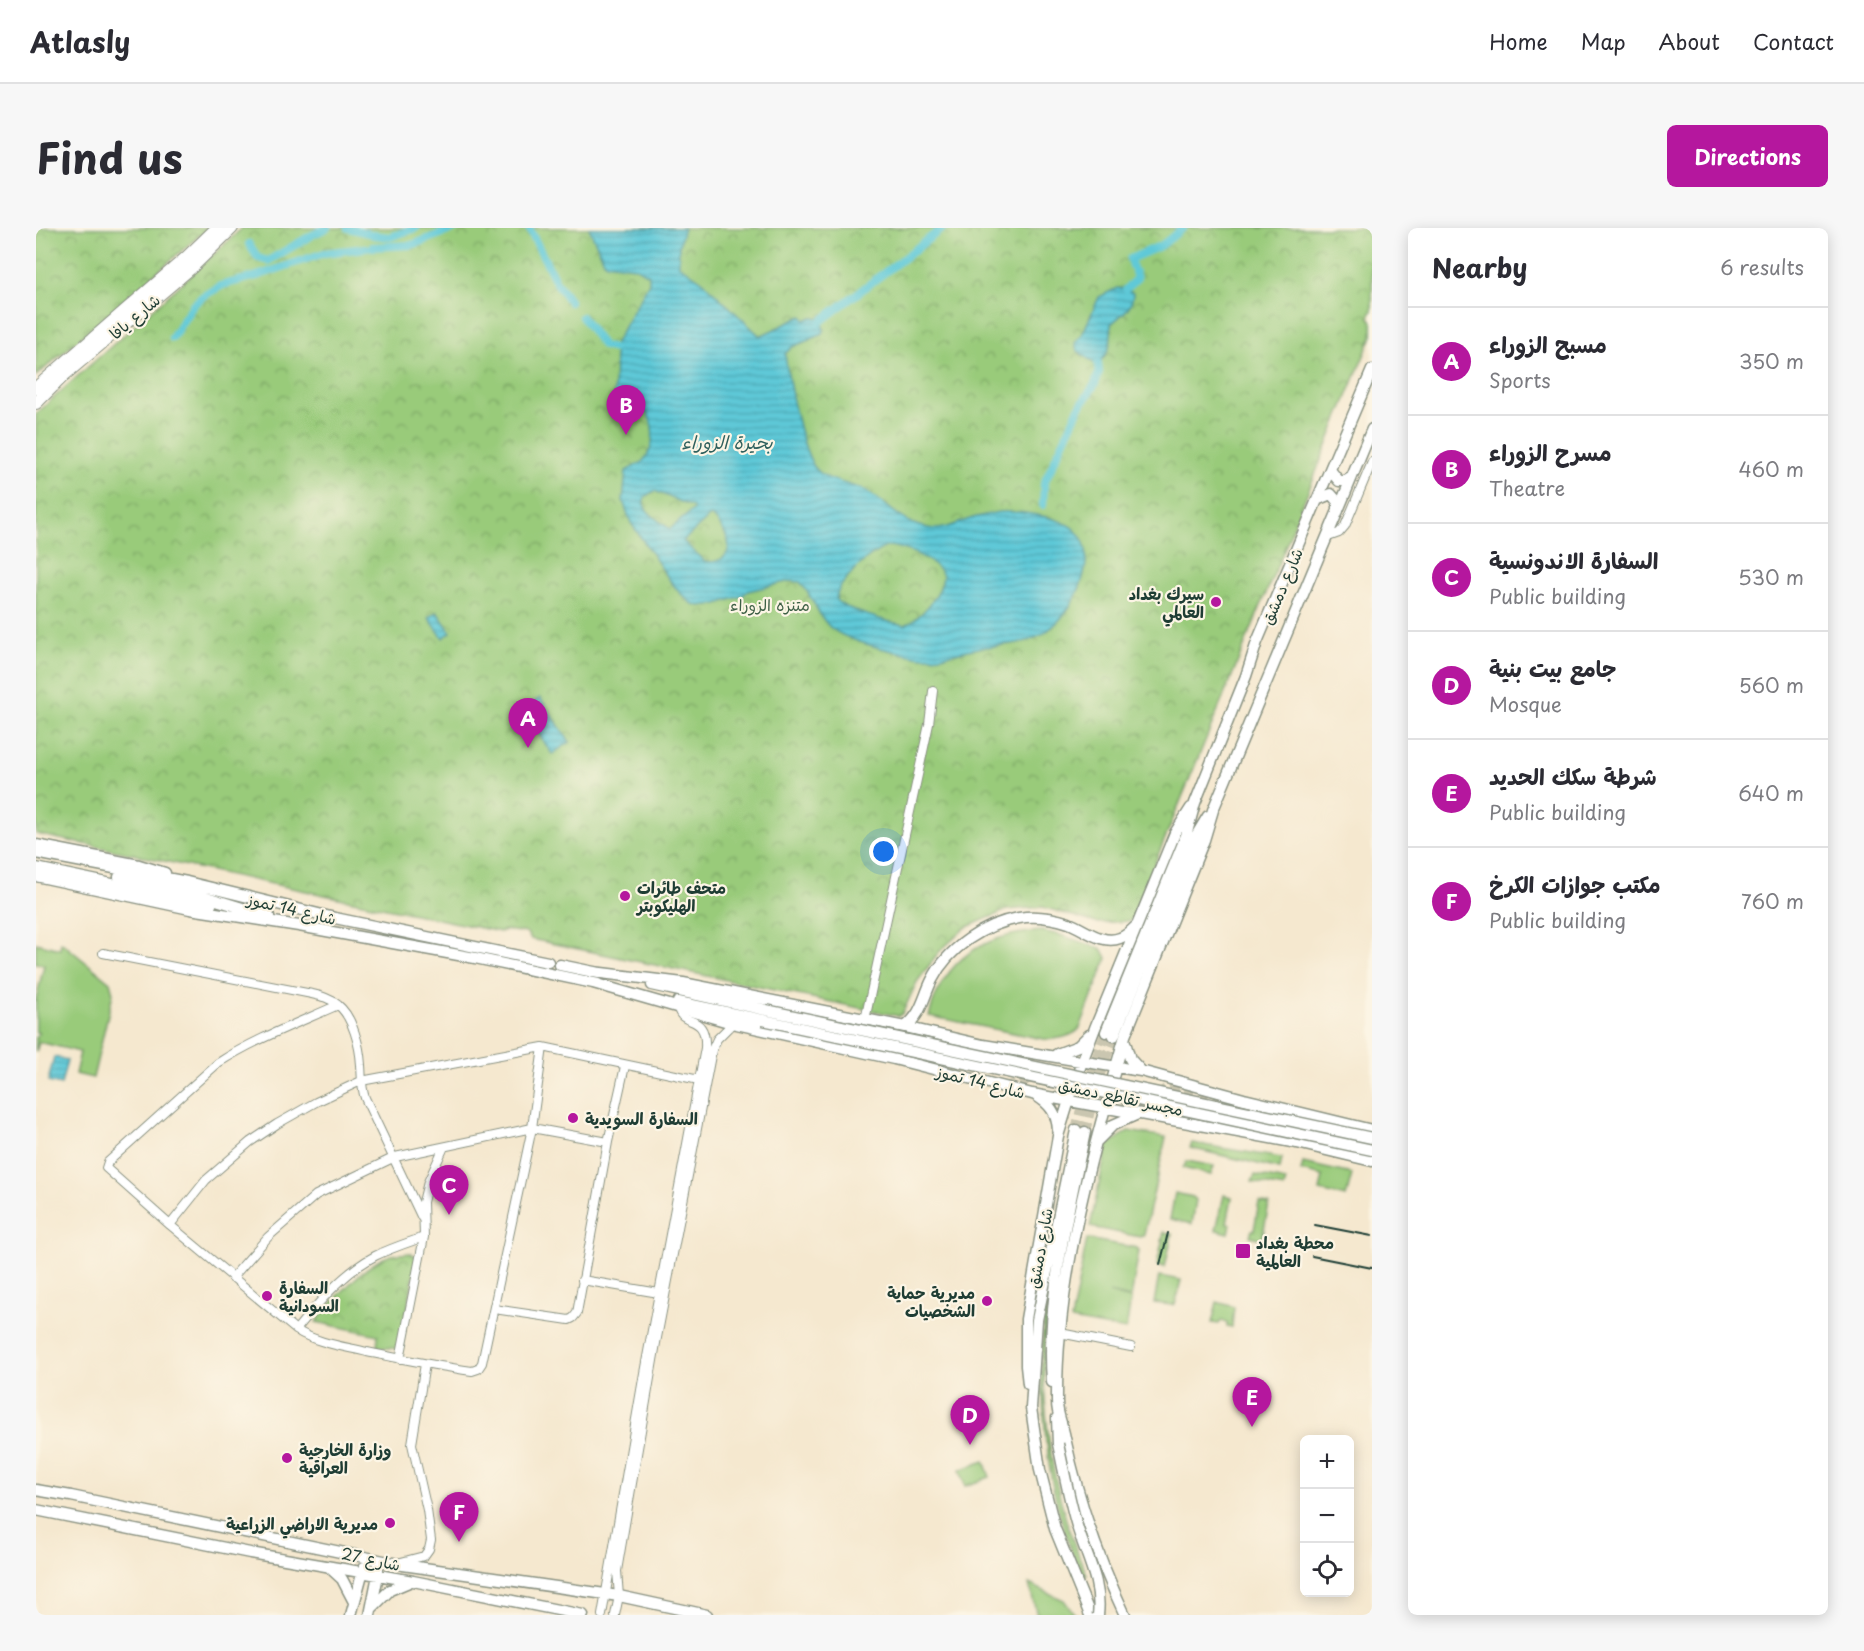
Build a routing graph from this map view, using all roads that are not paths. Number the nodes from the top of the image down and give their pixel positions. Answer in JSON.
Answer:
{"nodes":[{"id":1,"x":217,"y":228,"type":"edge"},
{"id":2,"x":232,"y":228,"type":"edge"},
{"id":3,"x":1372,"y":370,"type":"edge"},
{"id":4,"x":36,"y":388,"type":"edge"},
{"id":5,"x":36,"y":403,"type":"edge"},
{"id":6,"x":1372,"y":429,"type":"edge"},
{"id":7,"x":1372,"y":462,"type":"edge"},
{"id":8,"x":1330,"y":470,"type":"junction"},
{"id":9,"x":1352,"y":477,"type":"junction"},
{"id":10,"x":1319,"y":499,"type":"junction"},
{"id":11,"x":1338,"y":511,"type":"junction"},
{"id":12,"x":1328,"y":537,"type":"junction"},
{"id":13,"x":1246,"y":676,"type":"junction"},
{"id":14,"x":933,"y":691,"type":"dead end"},
{"id":15,"x":1257,"y":703,"type":"junction"},
{"id":16,"x":1194,"y":803,"type":"junction"},
{"id":17,"x":36,"y":844,"type":"edge"},
{"id":18,"x":36,"y":853,"type":"edge"},
{"id":19,"x":36,"y":860,"type":"edge"},
{"id":20,"x":36,"y":868,"type":"edge"},
{"id":21,"x":36,"y":876,"type":"edge"},
{"id":22,"x":187,"y":882,"type":"junction"},
{"id":23,"x":299,"y":926,"type":"junction"},
{"id":24,"x":1135,"y":927,"type":"junction"},
{"id":25,"x":476,"y":952,"type":"junction"},
{"id":26,"x":103,"y":953,"type":"dead end"},
{"id":27,"x":548,"y":962,"type":"dead end"},
{"id":28,"x":560,"y":965,"type":"dead end"},
{"id":29,"x":593,"y":977,"type":"junction"},
{"id":30,"x":683,"y":983,"type":"junction"},
{"id":31,"x":673,"y":999,"type":"junction"},
{"id":32,"x":338,"y":1005,"type":"junction"},
{"id":33,"x":742,"y":1015,"type":"junction"},
{"id":34,"x":765,"y":1015,"type":"junction"},
{"id":35,"x":865,"y":1020,"type":"junction"},
{"id":36,"x":732,"y":1023,"type":"junction"},
{"id":37,"x":905,"y":1027,"type":"junction"},
{"id":38,"x":1095,"y":1028,"type":"junction"},
{"id":39,"x":1115,"y":1035,"type":"junction"},
{"id":40,"x":543,"y":1047,"type":"junction"},
{"id":41,"x":1052,"y":1055,"type":"junction"},
{"id":42,"x":1081,"y":1065,"type":"junction"},
{"id":43,"x":625,"y":1066,"type":"junction"},
{"id":44,"x":1141,"y":1071,"type":"junction"},
{"id":45,"x":1115,"y":1072,"type":"junction"},
{"id":46,"x":699,"y":1080,"type":"junction"},
{"id":47,"x":362,"y":1081,"type":"junction"},
{"id":48,"x":1032,"y":1094,"type":"junction"},
{"id":49,"x":1071,"y":1096,"type":"junction"},
{"id":50,"x":1106,"y":1102,"type":"junction"},
{"id":51,"x":1139,"y":1113,"type":"junction"},
{"id":52,"x":532,"y":1128,"type":"junction"},
{"id":53,"x":1372,"y":1130,"type":"edge"},
{"id":54,"x":1058,"y":1136,"type":"junction"},
{"id":55,"x":1372,"y":1138,"type":"edge"},
{"id":56,"x":608,"y":1142,"type":"junction"},
{"id":57,"x":1093,"y":1146,"type":"junction"},
{"id":58,"x":444,"y":1147,"type":"junction"},
{"id":59,"x":1372,"y":1149,"type":"edge"},
{"id":60,"x":395,"y":1156,"type":"junction"},
{"id":61,"x":1372,"y":1161,"type":"edge"},
{"id":62,"x":422,"y":1218,"type":"junction"},
{"id":63,"x":170,"y":1225,"type":"junction"},
{"id":64,"x":424,"y":1237,"type":"junction"},
{"id":65,"x":232,"y":1278,"type":"junction"},
{"id":66,"x":582,"y":1280,"type":"junction"},
{"id":67,"x":659,"y":1293,"type":"junction"},
{"id":68,"x":494,"y":1309,"type":"junction"},
{"id":69,"x":296,"y":1330,"type":"junction"},
{"id":70,"x":1060,"y":1333,"type":"junction"},
{"id":71,"x":1131,"y":1347,"type":"dead end"},
{"id":72,"x":400,"y":1359,"type":"junction"},
{"id":73,"x":425,"y":1364,"type":"junction"},
{"id":74,"x":1032,"y":1408,"type":"junction"},
{"id":75,"x":1057,"y":1408,"type":"junction"},
{"id":76,"x":36,"y":1491,"type":"edge"},
{"id":77,"x":36,"y":1510,"type":"edge"},
{"id":78,"x":223,"y":1528,"type":"junction"},
{"id":79,"x":219,"y":1547,"type":"junction"},
{"id":80,"x":366,"y":1558,"type":"junction"},
{"id":81,"x":378,"y":1560,"type":"junction"},
{"id":82,"x":394,"y":1563,"type":"junction"},
{"id":83,"x":330,"y":1568,"type":"junction"},
{"id":84,"x":362,"y":1573,"type":"junction"},
{"id":85,"x":378,"y":1575,"type":"junction"},
{"id":86,"x":413,"y":1581,"type":"junction"},
{"id":87,"x":1101,"y":1583,"type":"junction"},
{"id":88,"x":1080,"y":1593,"type":"junction"},
{"id":89,"x":605,"y":1594,"type":"junction"},
{"id":90,"x":619,"y":1596,"type":"junction"},
{"id":91,"x":354,"y":1602,"type":"junction"},
{"id":92,"x":371,"y":1611,"type":"edge"},
{"id":93,"x":1091,"y":1614,"type":"edge"},
{"id":94,"x":351,"y":1615,"type":"edge"},
{"id":95,"x":583,"y":1615,"type":"edge"},
{"id":96,"x":602,"y":1615,"type":"edge"},
{"id":97,"x":615,"y":1615,"type":"edge"},
{"id":98,"x":707,"y":1615,"type":"edge"},
{"id":99,"x":1125,"y":1615,"type":"edge"}],
"edges":[{"from":1,"to":4,"type":"highway","name":"شارع يافا"},
{"from":2,"to":5,"type":"highway","name":"شارع يافا"},
{"from":3,"to":8,"type":"main road","name":"شارع دمشق"},
{"from":6,"to":9,"type":"main road","name":"شارع دمشق"},
{"from":7,"to":12,"type":"street"},
{"from":8,"to":9,"type":"main road"},
{"from":8,"to":10,"type":"main road","name":"شارع دمشق"},
{"from":9,"to":11,"type":"main road","name":"شارع دمشق"},
{"from":10,"to":11,"type":"main road"},
{"from":10,"to":13,"type":"main road","name":"شارع دمشق"},
{"from":11,"to":12,"type":"main road","name":"شارع دمشق"},
{"from":12,"to":15,"type":"main road","name":"شارع دمشق"},
{"from":13,"to":15,"type":"main road"},
{"from":13,"to":16,"type":"main road","name":"شارع دمشق"},
{"from":14,"to":35,"type":"street"},
{"from":15,"to":39,"type":"main road","name":"شارع دمشق"},
{"from":16,"to":24,"type":"main road","name":"شارع دمشق"},
{"from":16,"to":39,"type":"main road","name":"شارع دمشق"},
{"from":17,"to":22,"type":"main road"},
{"from":18,"to":22,"type":"main road","name":"شارع 14 تموز"},
{"from":19,"to":23,"type":"main road","name":"شارع 14 تموز"},
{"from":20,"to":23,"type":"main road"},
{"from":21,"to":23,"type":"main road","name":"شارع 14 تموز"},
{"from":22,"to":25,"type":"main road","name":"شارع 14 تموز"},
{"from":23,"to":25,"type":"main road","name":"شارع 14 تموز"},
{"from":24,"to":37,"type":"main road"},
{"from":24,"to":38,"type":"main road","name":"شارع دمشق"},
{"from":25,"to":27,"type":"main road","name":"شارع 14 تموز"},
{"from":25,"to":29,"type":"main road","name":"شارع 14 تموز"},
{"from":26,"to":32,"type":"street"},
{"from":28,"to":29,"type":"main road","name":"شارع 14 تموز"},
{"from":29,"to":30,"type":"main road","name":"شارع 14 تموز"},
{"from":29,"to":31,"type":"main road","name":"شارع 14 تموز"},
{"from":29,"to":31,"type":"main road","name":"شارع 14 تموز"},
{"from":30,"to":31,"type":"main road"},
{"from":30,"to":35,"type":"main road","name":"شارع 14 تموز"},
{"from":31,"to":33,"type":"main road","name":"شارع 14 تموز"},
{"from":31,"to":34,"type":"main road","name":"شارع 14 تموز"},
{"from":31,"to":36,"type":"main road","name":"شارع 14 تموز"},
{"from":31,"to":46,"type":"street"},
{"from":32,"to":47,"type":"street"},
{"from":32,"to":63,"type":"street"},
{"from":33,"to":34,"type":"main road","name":"شارع 14 تموز"},
{"from":33,"to":36,"type":"street"},
{"from":34,"to":55,"type":"main road","name":"مجسر تقاطع دمشق","bridge":true},
{"from":34,"to":59,"type":"main road","name":"مجسر تقاطع دمشق","bridge":true},
{"from":35,"to":37,"type":"main road","name":"شارع 14 تموز"},
{"from":36,"to":48,"type":"main road","name":"شارع 14 تموز"},
{"from":36,"to":90,"type":"street"},
{"from":37,"to":41,"type":"main road","name":"شارع 14 تموز"},
{"from":38,"to":41,"type":"main road"},
{"from":38,"to":42,"type":"main road","name":"شارع دمشق"},
{"from":39,"to":44,"type":"main road"},
{"from":39,"to":45,"type":"main road","name":"شارع دمشق"},
{"from":40,"to":43,"type":"street"},
{"from":40,"to":47,"type":"street"},
{"from":40,"to":52,"type":"street"},
{"from":41,"to":42,"type":"main road","name":"شارع 14 تموز"},
{"from":42,"to":45,"type":"main road","name":"شارع 14 تموز"},
{"from":43,"to":46,"type":"street"},
{"from":43,"to":56,"type":"street"},
{"from":44,"to":45,"type":"main road","name":"شارع 14 تموز"},
{"from":44,"to":53,"type":"main road","name":"شارع 14 تموز"},
{"from":46,"to":67,"type":"street"},
{"from":47,"to":60,"type":"street"},
{"from":47,"to":63,"type":"street"},
{"from":48,"to":49,"type":"main road","name":"شارع 14 تموز"},
{"from":48,"to":54,"type":"main road"},
{"from":49,"to":50,"type":"main road","name":"شارع 14 تموز"},
{"from":49,"to":54,"type":"main road","name":"شارع دمشق"},
{"from":50,"to":51,"type":"main road","name":"شارع 14 تموز"},
{"from":50,"to":57,"type":"main road","name":"شارع دمشق"},
{"from":51,"to":57,"type":"main road"},
{"from":51,"to":61,"type":"main road","name":"شارع 14 تموز"},
{"from":52,"to":56,"type":"street"},
{"from":52,"to":58,"type":"street"},
{"from":52,"to":68,"type":"street"},
{"from":54,"to":74,"type":"main road","name":"شارع دمشق"},
{"from":56,"to":66,"type":"street"},
{"from":57,"to":70,"type":"main road","name":"شارع دمشق"},
{"from":58,"to":60,"type":"street"},
{"from":58,"to":62,"type":"street"},
{"from":60,"to":62,"type":"street"},
{"from":60,"to":65,"type":"street"},
{"from":62,"to":64,"type":"street"},
{"from":63,"to":65,"type":"street"},
{"from":64,"to":69,"type":"street"},
{"from":64,"to":72,"type":"street"},
{"from":65,"to":69,"type":"street"},
{"from":66,"to":67,"type":"street"},
{"from":66,"to":68,"type":"street"},
{"from":67,"to":89,"type":"street"},
{"from":68,"to":73,"type":"street"},
{"from":69,"to":72,"type":"street"},
{"from":70,"to":71,"type":"street"},
{"from":70,"to":75,"type":"main road","name":"شارع دمشق"},
{"from":72,"to":73,"type":"street"},
{"from":73,"to":82,"type":"street"},
{"from":74,"to":75,"type":"main road","name":"شارع دمشق"},
{"from":74,"to":88,"type":"main road","name":"شارع دمشق"},
{"from":75,"to":87,"type":"main road","name":"شارع دمشق"},
{"from":75,"to":93,"type":"main road","bridge":true},
{"from":76,"to":78,"type":"main road","name":"شارع 27"},
{"from":77,"to":79,"type":"main road","name":"شارع 27"},
{"from":78,"to":79,"type":"main road"},
{"from":78,"to":80,"type":"main road","name":"شارع 27"},
{"from":79,"to":83,"type":"main road","name":"شارع 27"},
{"from":80,"to":81,"type":"main road","name":"شارع 27"},
{"from":80,"to":84,"type":"main road"},
{"from":81,"to":82,"type":"main road","name":"شارع 27"},
{"from":81,"to":85,"type":"main road"},
{"from":82,"to":89,"type":"main road","name":"شارع 27"},
{"from":83,"to":84,"type":"main road","name":"شارع 27"},
{"from":83,"to":91,"type":"main road"},
{"from":84,"to":85,"type":"main road","name":"شارع 27"},
{"from":84,"to":91,"type":"main road"},
{"from":85,"to":86,"type":"main road","name":"شارع 27"},
{"from":85,"to":92,"type":"main road"},
{"from":86,"to":92,"type":"main road"},
{"from":86,"to":95,"type":"main road","name":"شارع 27"},
{"from":87,"to":88,"type":"main road"},
{"from":87,"to":99,"type":"main road","name":"شارع دمشق"},
{"from":88,"to":93,"type":"main road","name":"شارع دمشق"},
{"from":89,"to":90,"type":"main road","name":"شارع 27"},
{"from":89,"to":96,"type":"street"},
{"from":90,"to":97,"type":"street"},
{"from":90,"to":98,"type":"main road","name":"شارع 27"},
{"from":91,"to":94,"type":"main road"}]}
